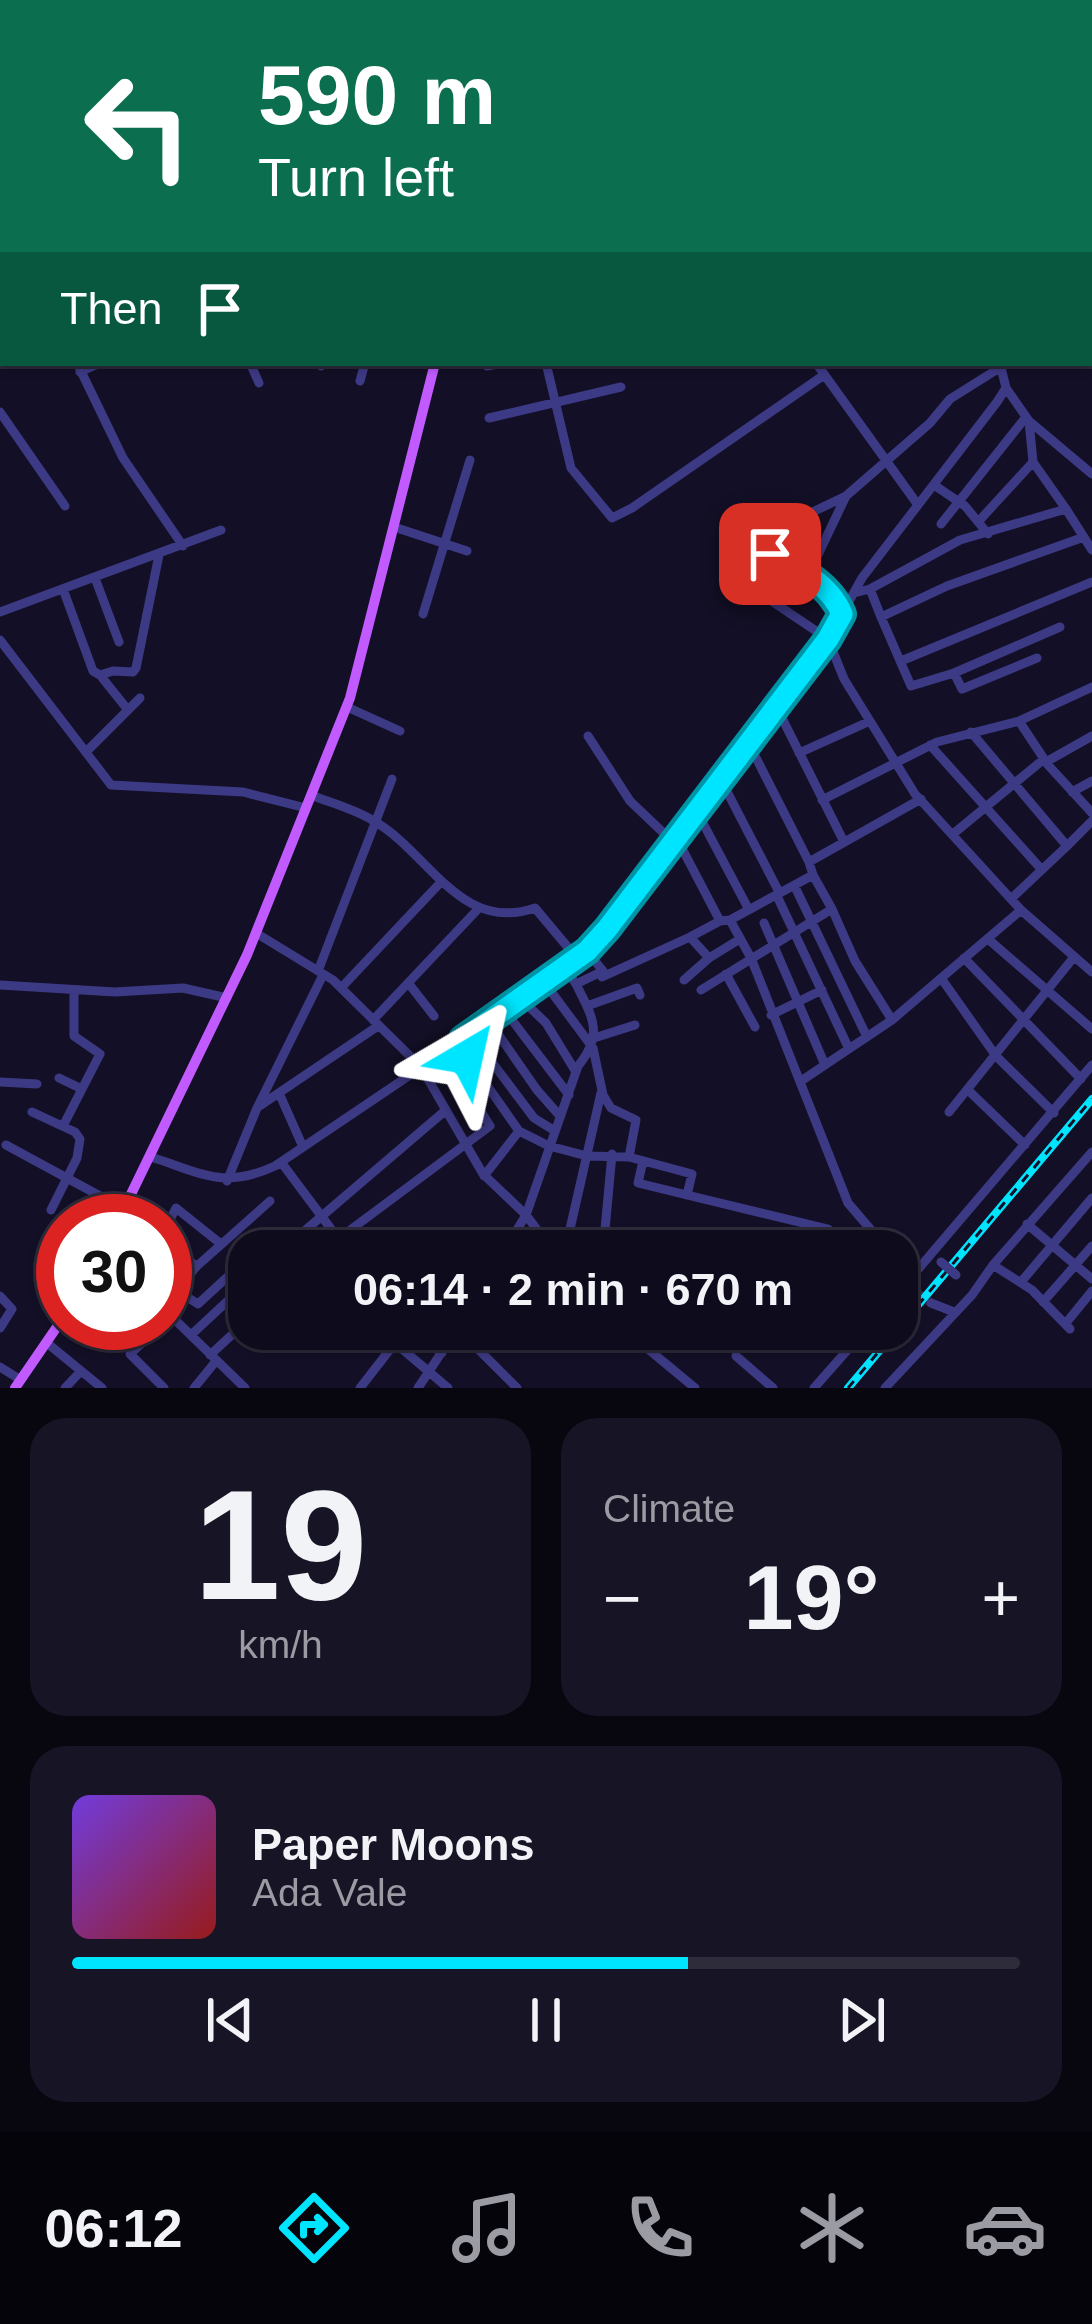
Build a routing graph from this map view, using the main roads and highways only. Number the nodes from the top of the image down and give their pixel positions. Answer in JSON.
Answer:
{"nodes":[{"id":1,"x":434,"y":366,"type":"edge"},
{"id":2,"x":132,"y":1194,"type":"edge"},
{"id":3,"x":42,"y":1350,"type":"edge"},
{"id":4,"x":18,"y":1384,"type":"edge"}],
"edges":[{"from":1,"to":2,"type":"main road"},
{"from":3,"to":4,"type":"main road"}]}
